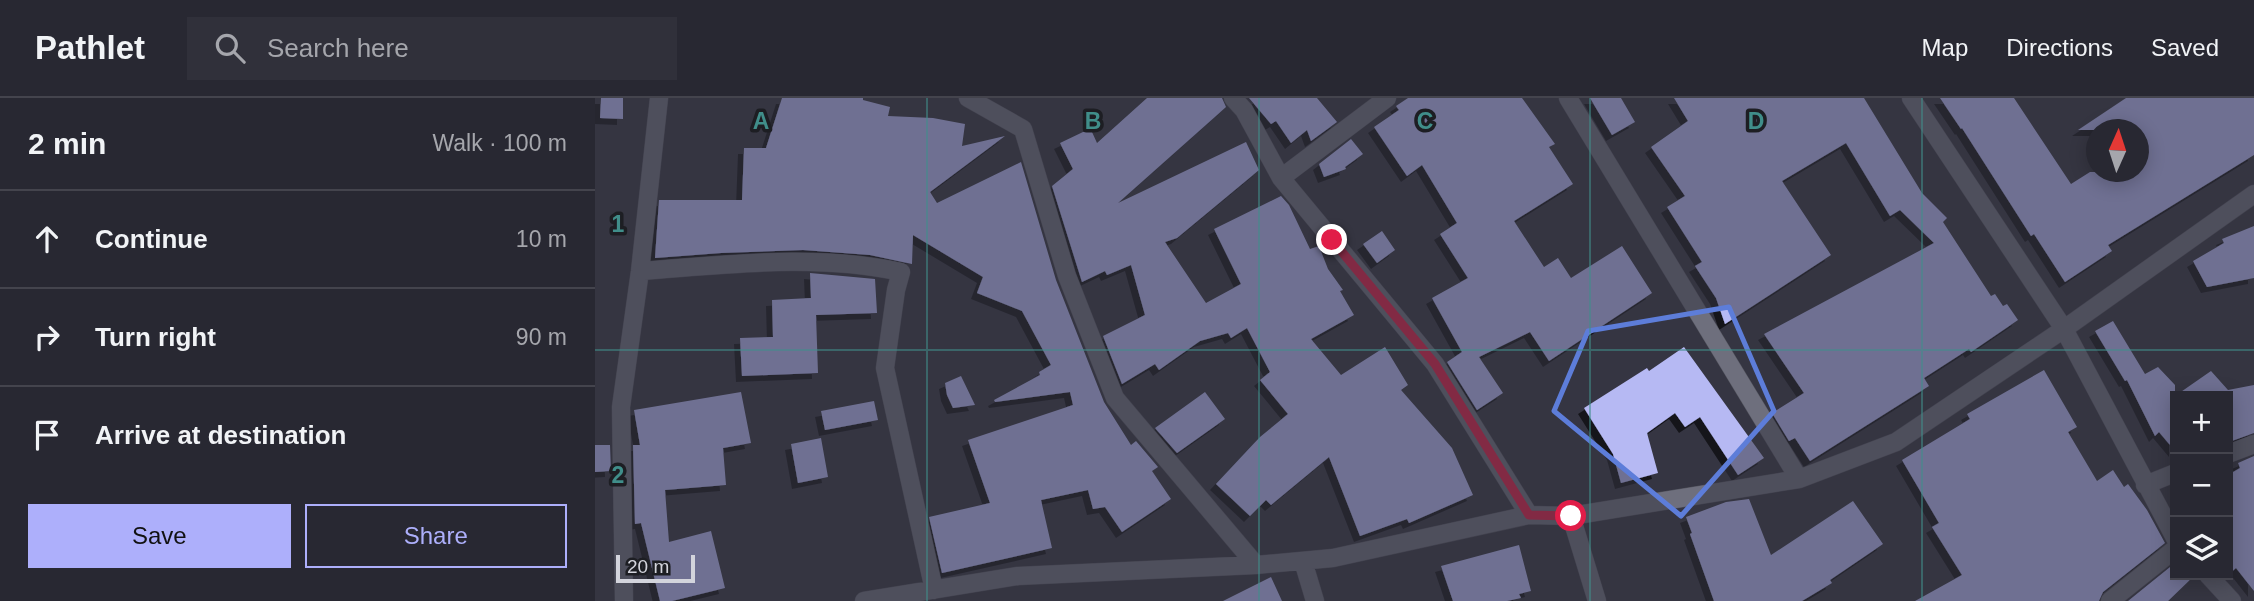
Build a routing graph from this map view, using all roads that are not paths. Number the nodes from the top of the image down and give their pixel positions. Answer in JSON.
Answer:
{"nodes":[{"id":1,"x":659,"y":98,"type":"edge"},
{"id":2,"x":968,"y":98,"type":"edge"},
{"id":3,"x":1233,"y":98,"type":"edge"},
{"id":4,"x":1387,"y":98,"type":"edge"},
{"id":5,"x":1568,"y":98,"type":"edge"},
{"id":6,"x":1911,"y":98,"type":"edge"},
{"id":7,"x":1281,"y":178,"type":"junction"},
{"id":8,"x":2254,"y":194,"type":"edge"},
{"id":9,"x":640,"y":271,"type":"junction"},
{"id":10,"x":2064,"y":329,"type":"junction"},
{"id":11,"x":2254,"y":444,"type":"edge"},
{"id":12,"x":2233,"y":452,"type":"edge"},
{"id":13,"x":2170,"y":476,"type":"edge"},
{"id":14,"x":1799,"y":479,"type":"junction"},
{"id":15,"x":2145,"y":485,"type":"junction"},
{"id":16,"x":1529,"y":515,"type":"junction"},
{"id":17,"x":1571,"y":516,"type":"junction"},
{"id":18,"x":2170,"y":529,"type":"edge"},
{"id":19,"x":2170,"y":553,"type":"edge"},
{"id":20,"x":1303,"y":561,"type":"junction"},
{"id":21,"x":1257,"y":565,"type":"junction"},
{"id":22,"x":2213,"y":580,"type":"edge"},
{"id":23,"x":934,"y":590,"type":"junction"},
{"id":24,"x":624,"y":601,"type":"edge"},
{"id":25,"x":864,"y":601,"type":"edge"},
{"id":26,"x":1315,"y":601,"type":"edge"},
{"id":27,"x":1597,"y":601,"type":"edge"},
{"id":28,"x":2110,"y":601,"type":"edge"},
{"id":29,"x":2232,"y":601,"type":"edge"}],
"edges":[{"from":1,"to":9,"type":"street"},
{"from":2,"to":21,"type":"street"},
{"from":3,"to":7,"type":"street"},
{"from":4,"to":7,"type":"street"},
{"from":5,"to":14,"type":"street"},
{"from":6,"to":10,"type":"street"},
{"from":7,"to":16,"type":"street"},
{"from":8,"to":10,"type":"street"},
{"from":9,"to":23,"type":"street"},
{"from":9,"to":24,"type":"street"},
{"from":10,"to":14,"type":"street"},
{"from":10,"to":15,"type":"street"},
{"from":11,"to":12,"type":"street"},
{"from":13,"to":15,"type":"street"},
{"from":14,"to":17,"type":"street"},
{"from":15,"to":18,"type":"street"},
{"from":16,"to":17,"type":"street"},
{"from":16,"to":20,"type":"street"},
{"from":17,"to":27,"type":"street"},
{"from":19,"to":28,"type":"street"},
{"from":20,"to":21,"type":"street"},
{"from":20,"to":26,"type":"street"},
{"from":21,"to":23,"type":"street"},
{"from":22,"to":29,"type":"street"},
{"from":23,"to":25,"type":"street"}]}
